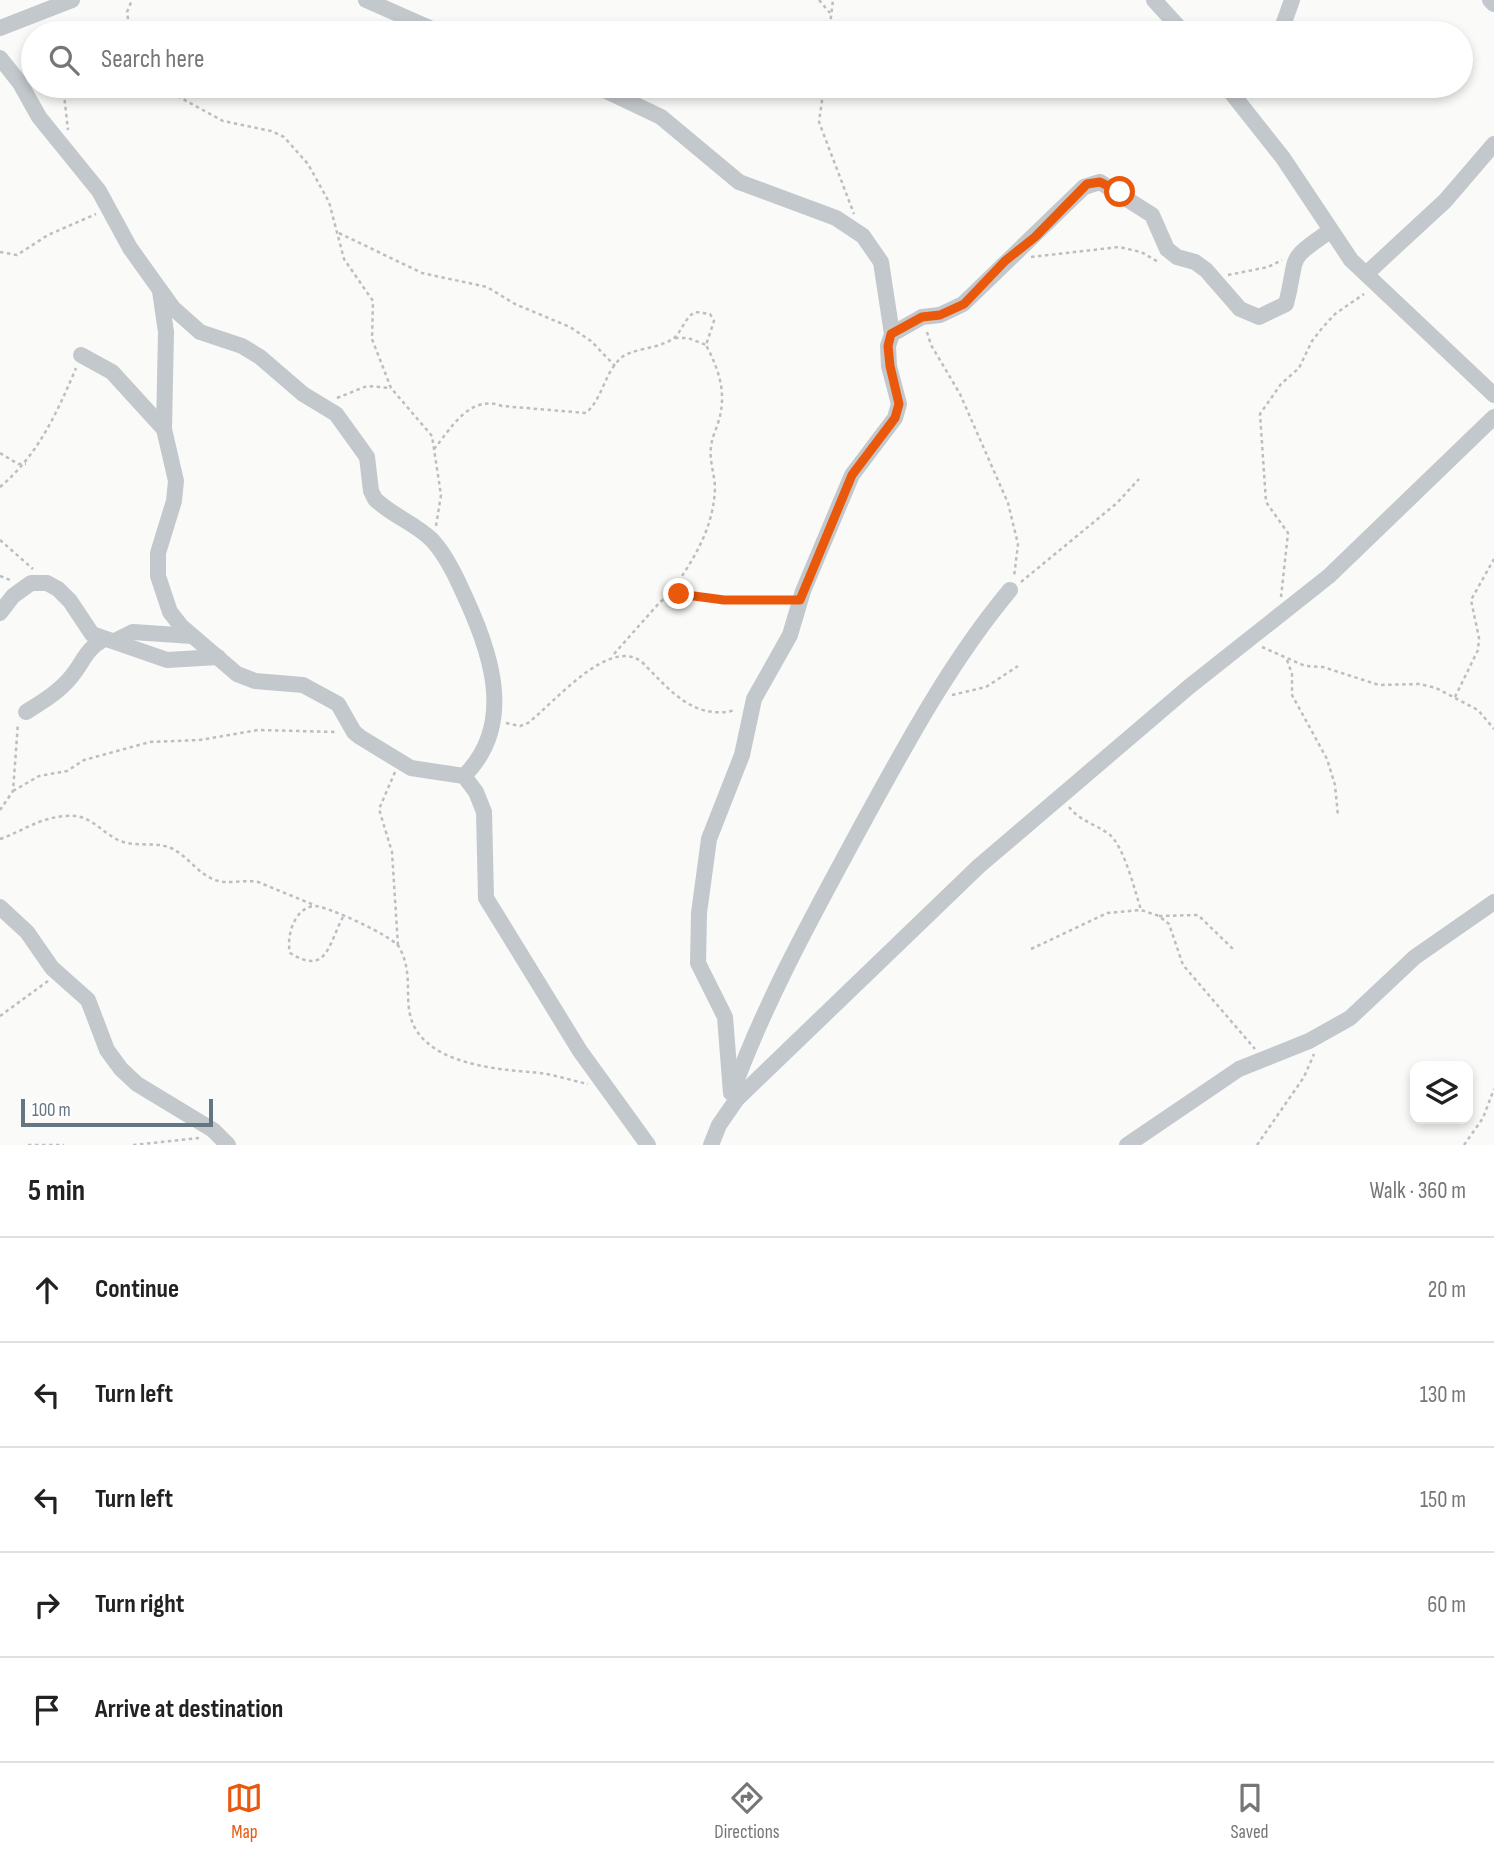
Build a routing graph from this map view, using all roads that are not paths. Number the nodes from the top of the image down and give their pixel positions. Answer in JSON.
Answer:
{"nodes":[{"id":1,"x":72,"y":0,"type":"edge"},
{"id":2,"x":366,"y":0,"type":"edge"},
{"id":3,"x":1154,"y":0,"type":"edge"},
{"id":4,"x":1292,"y":0,"type":"edge"},
{"id":5,"x":1490,"y":0,"type":"edge"},
{"id":6,"x":1494,"y":4,"type":"edge"},
{"id":7,"x":414,"y":21,"type":"edge"},
{"id":8,"x":1173,"y":21,"type":"edge"},
{"id":9,"x":1284,"y":21,"type":"edge"},
{"id":10,"x":0,"y":28,"type":"edge"},
{"id":11,"x":0,"y":58,"type":"edge"},
{"id":12,"x":21,"y":85,"type":"edge"},
{"id":13,"x":27,"y":98,"type":"edge"},
{"id":14,"x":621,"y":98,"type":"edge"},
{"id":15,"x":1236,"y":98,"type":"edge"},
{"id":16,"x":1494,"y":144,"type":"edge"},
{"id":17,"x":1330,"y":231,"type":"junction"},
{"id":18,"x":1372,"y":280,"type":"junction"},
{"id":19,"x":160,"y":291,"type":"junction"},
{"id":20,"x":891,"y":334,"type":"junction"},
{"id":21,"x":81,"y":355,"type":"road end"},
{"id":22,"x":1494,"y":395,"type":"edge"},
{"id":23,"x":1494,"y":417,"type":"edge"},
{"id":24,"x":164,"y":429,"type":"junction"},
{"id":25,"x":1010,"y":590,"type":"road end"},
{"id":26,"x":0,"y":613,"type":"edge"},
{"id":27,"x":192,"y":636,"type":"junction"},
{"id":28,"x":111,"y":639,"type":"junction"},
{"id":29,"x":218,"y":657,"type":"junction"},
{"id":30,"x":26,"y":712,"type":"road end"},
{"id":31,"x":464,"y":776,"type":"junction"},
{"id":32,"x":1494,"y":902,"type":"edge"},
{"id":33,"x":0,"y":907,"type":"edge"},
{"id":34,"x":731,"y":1093,"type":"junction"},
{"id":35,"x":728,"y":1112,"type":"junction"},
{"id":36,"x":228,"y":1145,"type":"edge"},
{"id":37,"x":648,"y":1145,"type":"edge"},
{"id":38,"x":712,"y":1145,"type":"edge"},
{"id":39,"x":1127,"y":1145,"type":"edge"}],
"edges":[{"from":1,"to":10,"type":"street"},
{"from":2,"to":7,"type":"street"},
{"from":3,"to":8,"type":"street"},
{"from":4,"to":9,"type":"street"},
{"from":5,"to":6,"type":"street"},
{"from":11,"to":12,"type":"street"},
{"from":13,"to":19,"type":"street"},
{"from":14,"to":20,"type":"street"},
{"from":15,"to":17,"type":"street"},
{"from":16,"to":18,"type":"street"},
{"from":17,"to":18,"type":"street"},
{"from":17,"to":20,"type":"street"},
{"from":18,"to":22,"type":"street"},
{"from":19,"to":24,"type":"street"},
{"from":19,"to":31,"type":"street"},
{"from":20,"to":34,"type":"street"},
{"from":21,"to":24,"type":"street"},
{"from":23,"to":35,"type":"street"},
{"from":24,"to":27,"type":"street"},
{"from":25,"to":34,"type":"street"},
{"from":26,"to":28,"type":"street"},
{"from":27,"to":28,"type":"street"},
{"from":27,"to":29,"type":"street"},
{"from":28,"to":29,"type":"street"},
{"from":28,"to":30,"type":"street"},
{"from":29,"to":31,"type":"street"},
{"from":31,"to":37,"type":"street"},
{"from":32,"to":39,"type":"street"},
{"from":33,"to":36,"type":"street"},
{"from":34,"to":35,"type":"street"},
{"from":35,"to":38,"type":"street"}]}
